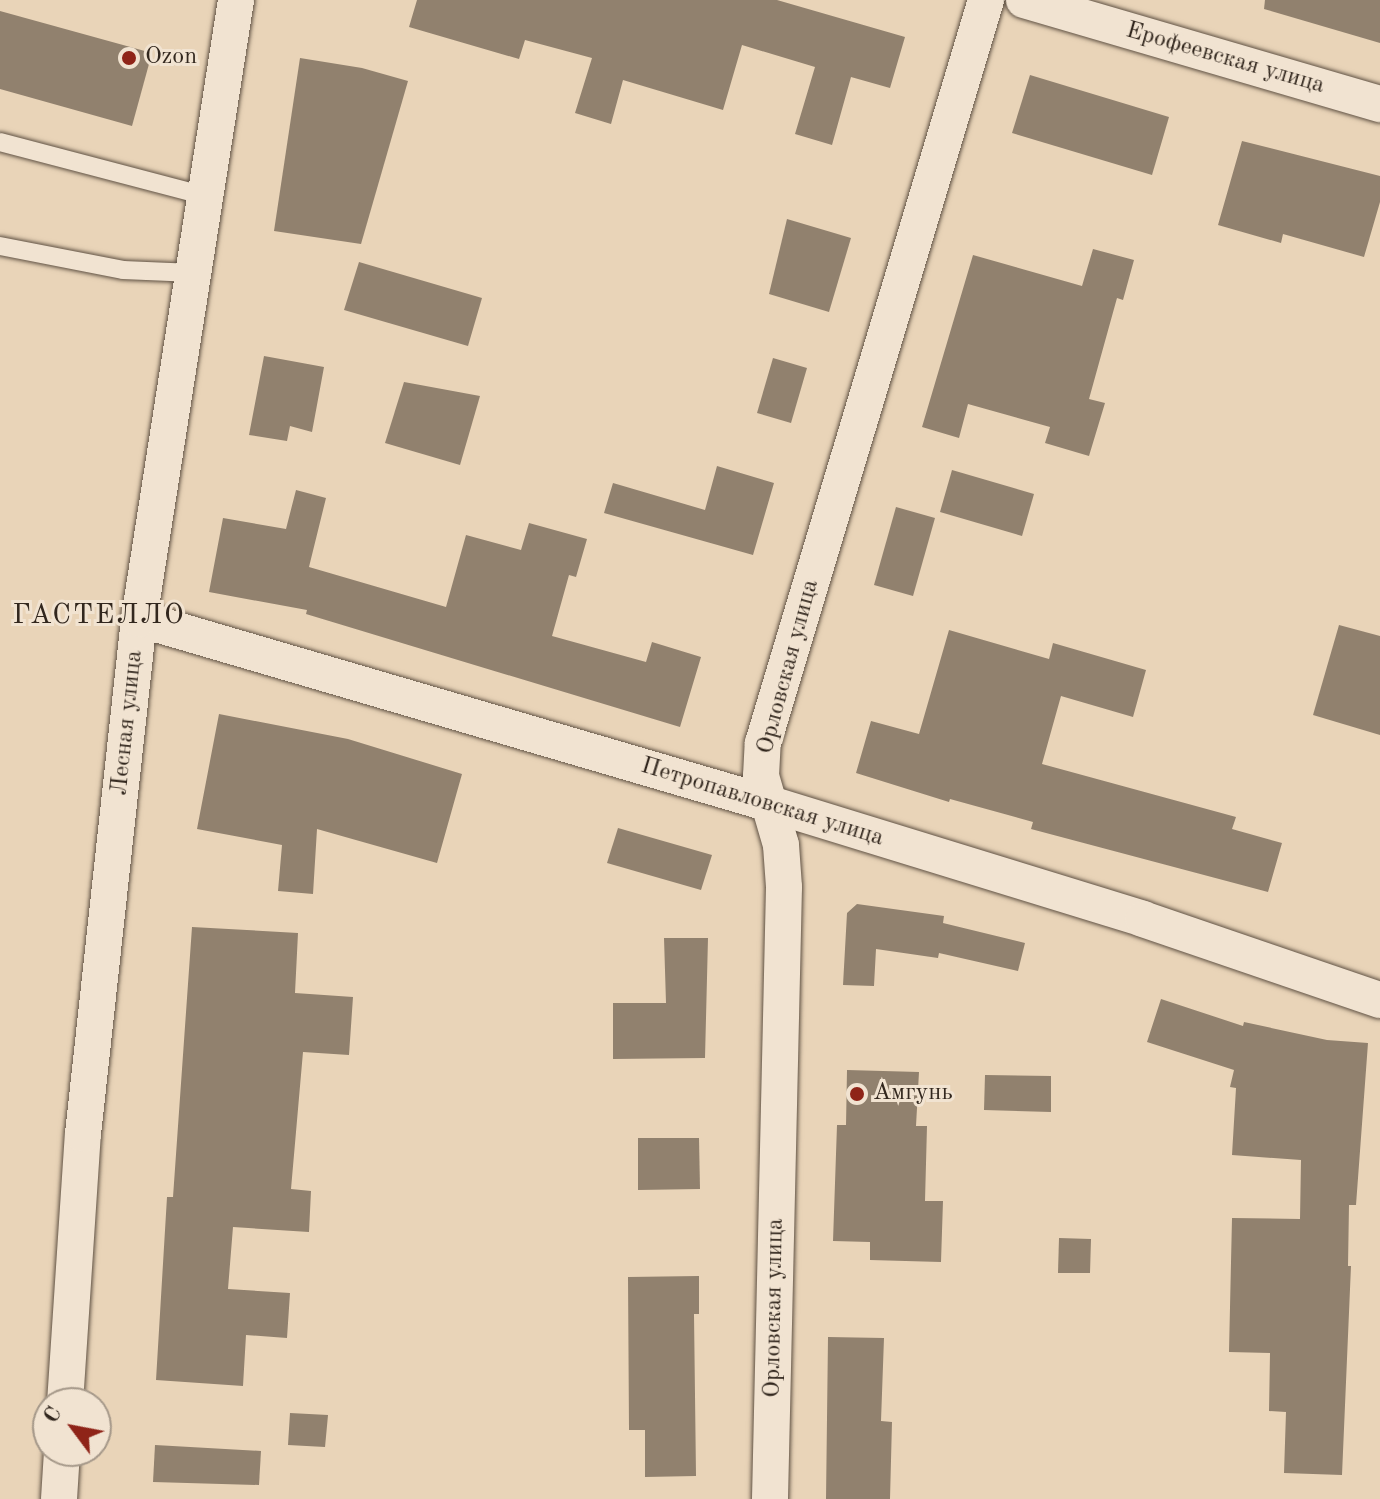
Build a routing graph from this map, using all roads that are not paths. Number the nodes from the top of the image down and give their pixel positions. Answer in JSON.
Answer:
{"nodes":[{"id":1,"x":236,"y":0,"type":"edge"},
{"id":2,"x":986,"y":0,"type":"edge"},
{"id":3,"x":1024,"y":0,"type":"edge"},
{"id":4,"x":1380,"y":104,"type":"edge"},
{"id":5,"x":0,"y":142,"type":"edge"},
{"id":6,"x":206,"y":196,"type":"junction"},
{"id":7,"x":0,"y":246,"type":"edge"},
{"id":8,"x":194,"y":273,"type":"junction"},
{"id":9,"x":139,"y":619,"type":"junction"},
{"id":10,"x":767,"y":803,"type":"junction"},
{"id":11,"x":1380,"y":1000,"type":"edge"},
{"id":12,"x":66,"y":1387,"type":"edge"},
{"id":13,"x":61,"y":1467,"type":"edge"},
{"id":14,"x":59,"y":1499,"type":"edge"},
{"id":15,"x":770,"y":1499,"type":"edge"}],
"edges":[{"from":1,"to":6,"type":"street","name":"Лесная улица"},
{"from":2,"to":10,"type":"street","name":"Орловская улица"},
{"from":3,"to":4,"type":"street","name":"Ерофеевская улица"},
{"from":5,"to":6,"type":"lane"},
{"from":6,"to":8,"type":"street","name":"Лесная улица"},
{"from":7,"to":8,"type":"lane"},
{"from":8,"to":9,"type":"street","name":"Лесная улица"},
{"from":9,"to":10,"type":"street","name":"Петропавловская улица"},
{"from":9,"to":12,"type":"street","name":"Лесная улица"},
{"from":10,"to":11,"type":"street","name":"Петропавловская улица"},
{"from":10,"to":15,"type":"street","name":"Орловская улица"},
{"from":13,"to":14,"type":"street"}]}
